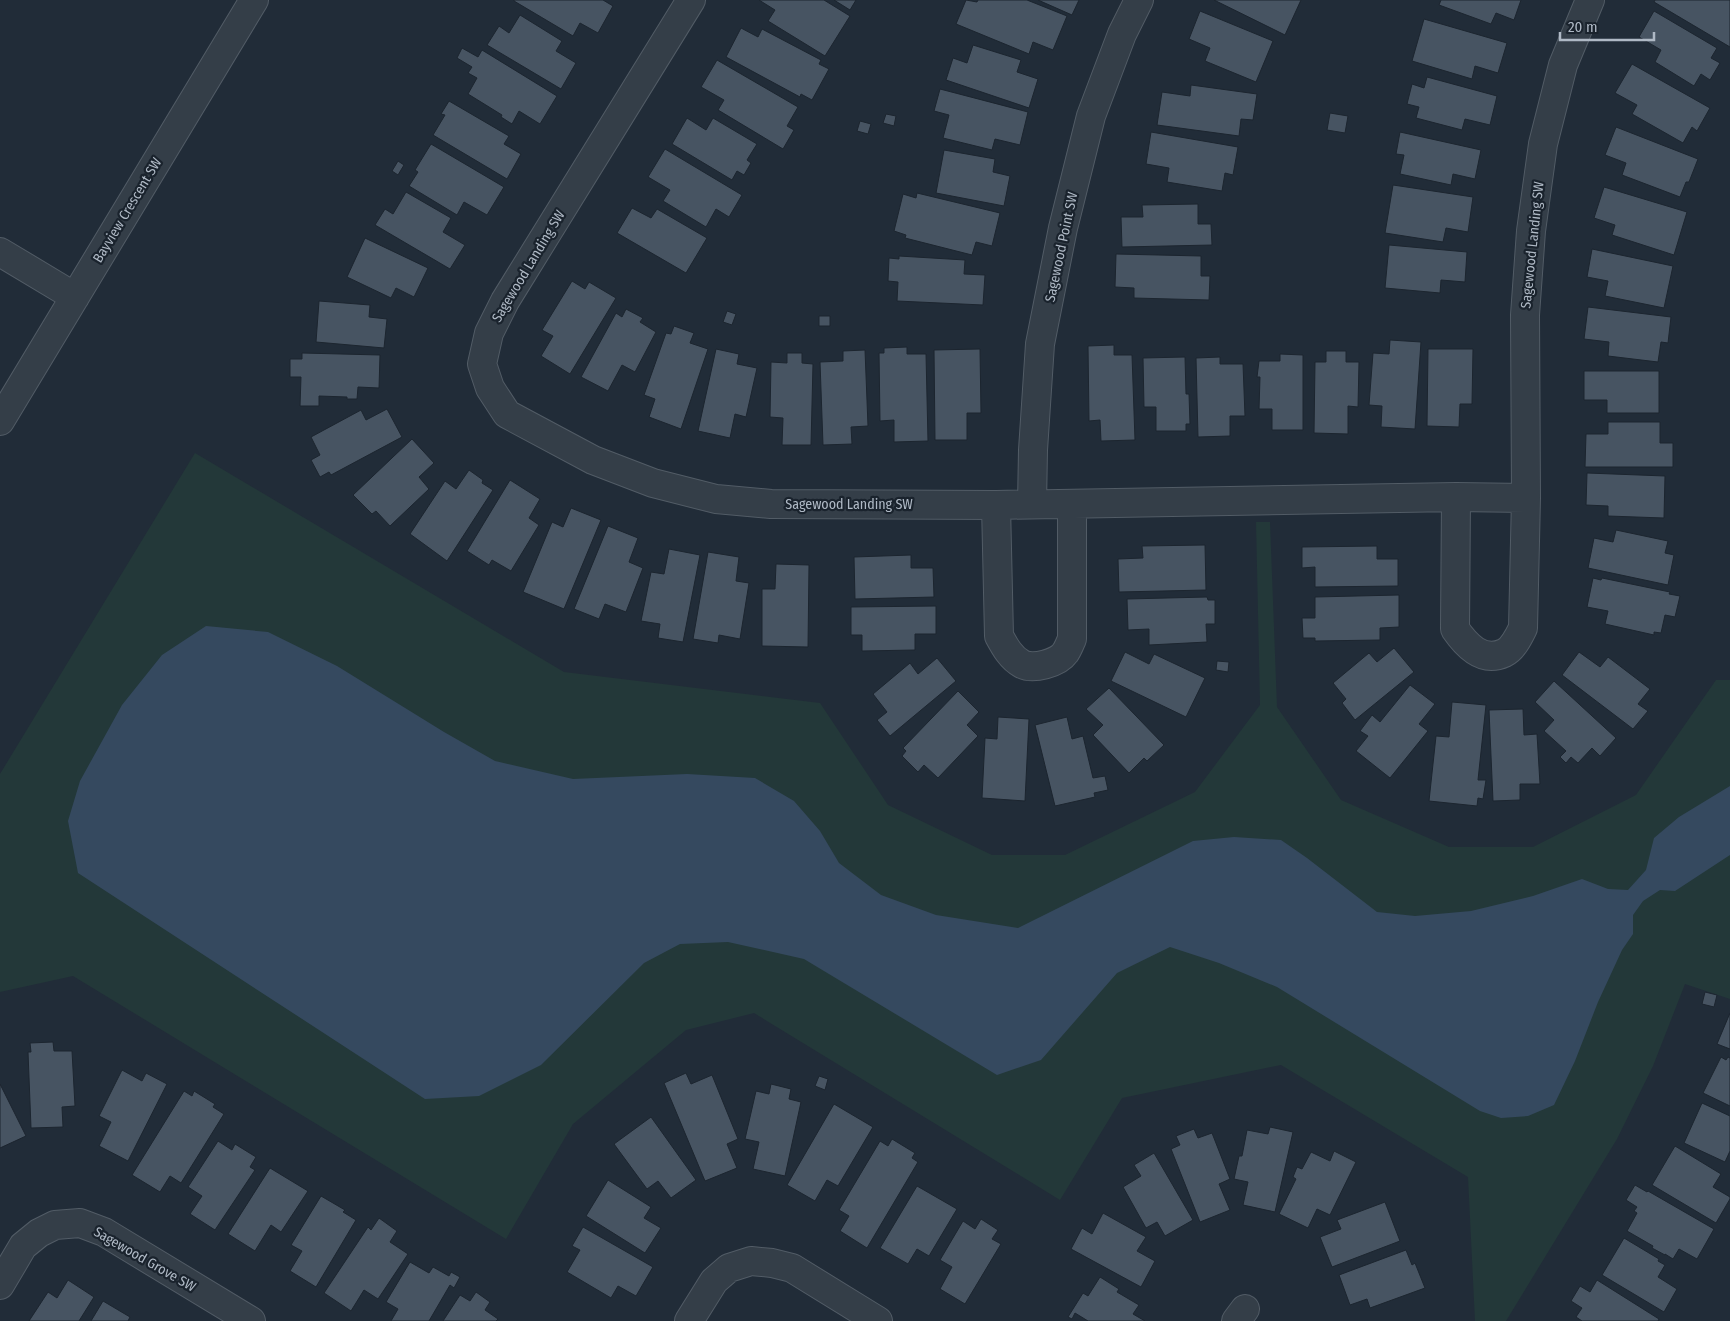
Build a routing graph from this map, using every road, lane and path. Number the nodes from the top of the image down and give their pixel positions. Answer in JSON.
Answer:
{"nodes":[{"id":1,"x":254,"y":0,"type":"edge"},
{"id":2,"x":691,"y":0,"type":"edge"},
{"id":3,"x":1139,"y":0,"type":"edge"},
{"id":4,"x":1590,"y":0,"type":"edge"},
{"id":5,"x":0,"y":252,"type":"edge"},
{"id":6,"x":75,"y":297,"type":"junction"},
{"id":7,"x":0,"y":421,"type":"edge"},
{"id":8,"x":1456,"y":497,"type":"junction"},
{"id":9,"x":1526,"y":498,"type":"junction"},
{"id":10,"x":1032,"y":504,"type":"junction"},
{"id":11,"x":1072,"y":504,"type":"junction"},
{"id":12,"x":996,"y":505,"type":"junction"},
{"id":13,"x":0,"y":1285,"type":"edge"},
{"id":14,"x":251,"y":1321,"type":"edge"},
{"id":15,"x":690,"y":1321,"type":"edge"},
{"id":16,"x":878,"y":1321,"type":"edge"}],
"edges":[{"from":1,"to":6,"type":"street","name":"Bayview Crescent SW"},
{"from":2,"to":12,"type":"street","name":"Sagewood Landing SW"},
{"from":3,"to":10,"type":"street","name":"Sagewood Point SW"},
{"from":4,"to":9,"type":"street","name":"Sagewood Landing SW"},
{"from":5,"to":6,"type":"street"},
{"from":6,"to":7,"type":"street","name":"Bayview Crescent SW"},
{"from":8,"to":9,"type":"street","name":"Sagewood Landing SW"},
{"from":8,"to":9,"type":"street","name":"Sagewood Landing SW"},
{"from":8,"to":11,"type":"street","name":"Sagewood Landing SW"},
{"from":10,"to":11,"type":"street","name":"Sagewood Landing SW"},
{"from":10,"to":12,"type":"street","name":"Sagewood Landing SW"},
{"from":11,"to":12,"type":"street"},
{"from":13,"to":14,"type":"street","name":"Sagewood Grove SW"},
{"from":15,"to":16,"type":"street"}]}
